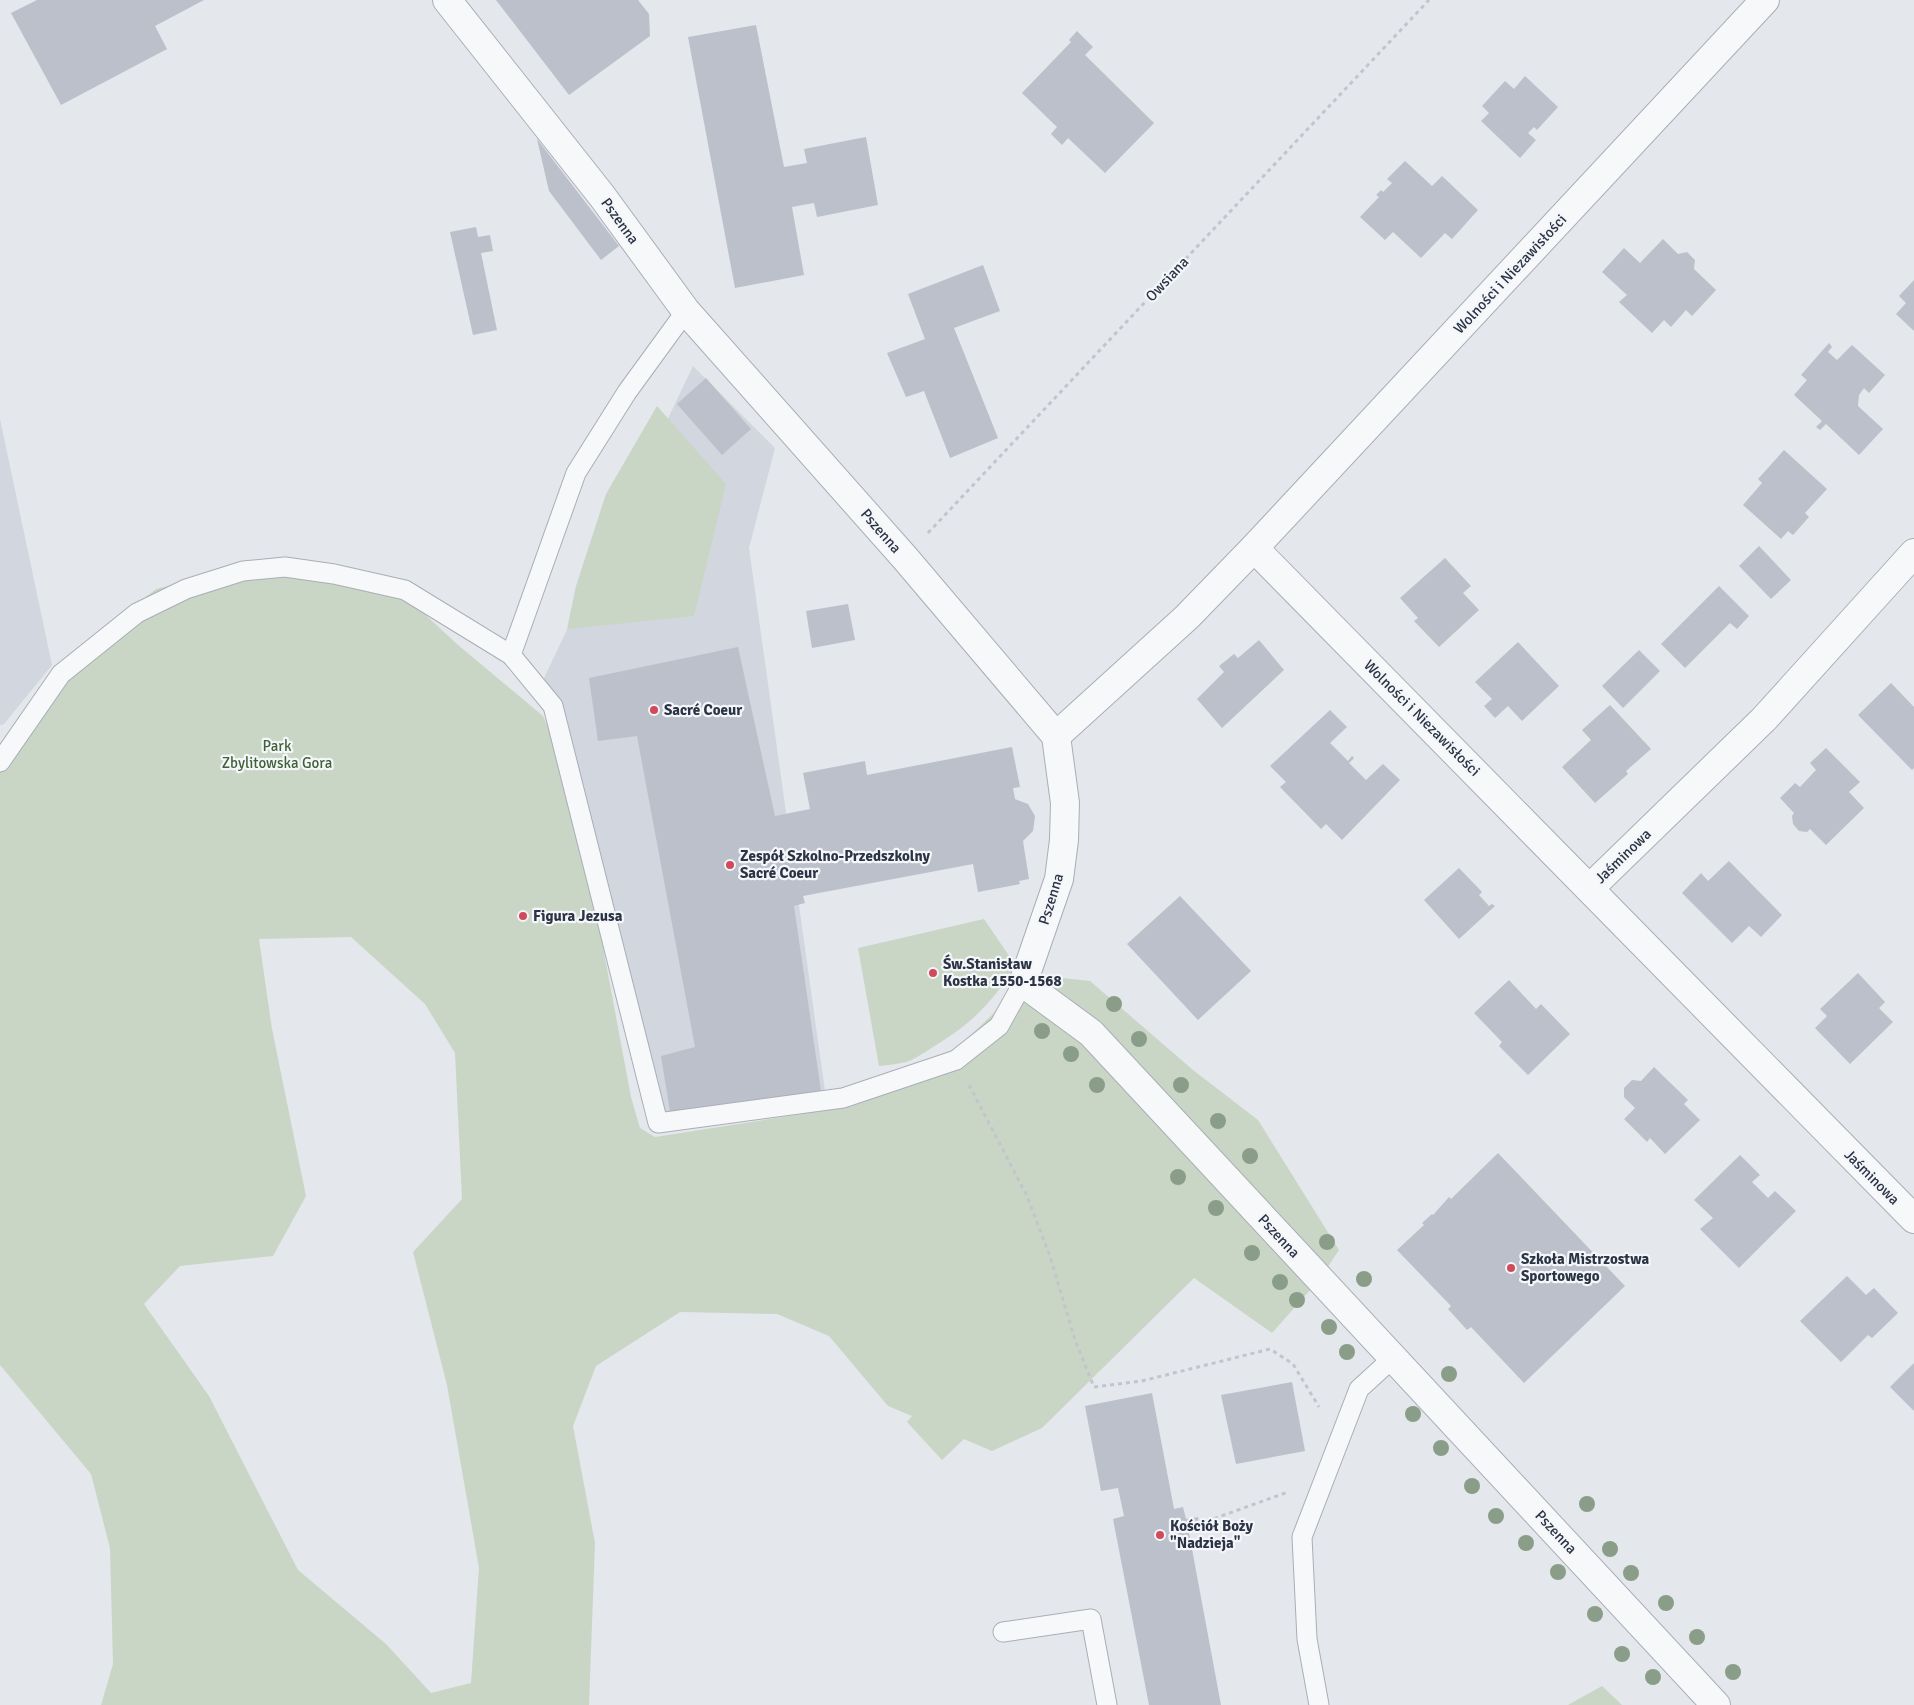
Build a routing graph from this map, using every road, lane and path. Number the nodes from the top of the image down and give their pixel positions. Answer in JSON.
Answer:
{"nodes":[{"id":1,"x":447,"y":0,"type":"edge"},
{"id":2,"x":1429,"y":0,"type":"edge"},
{"id":3,"x":1765,"y":0,"type":"edge"},
{"id":4,"x":686,"y":311,"type":"junction"},
{"id":5,"x":1254,"y":548,"type":"junction"},
{"id":6,"x":1914,"y":553,"type":"edge"},
{"id":7,"x":905,"y":558,"type":"junction"},
{"id":8,"x":512,"y":655,"type":"junction"},
{"id":9,"x":1056,"y":736,"type":"junction"},
{"id":10,"x":0,"y":762,"type":"edge"},
{"id":11,"x":1590,"y":888,"type":"junction"},
{"id":12,"x":1023,"y":983,"type":"junction"},
{"id":13,"x":956,"y":1060,"type":"junction"},
{"id":14,"x":1914,"y":1219,"type":"edge"},
{"id":15,"x":1393,"y":1358,"type":"junction"},
{"id":16,"x":1320,"y":1410,"type":"dead end"},
{"id":17,"x":1294,"y":1490,"type":"dead end"},
{"id":18,"x":1199,"y":1524,"type":"dead end"},
{"id":19,"x":1003,"y":1632,"type":"dead end"},
{"id":20,"x":1108,"y":1705,"type":"edge"},
{"id":21,"x":1319,"y":1705,"type":"edge"},
{"id":22,"x":1716,"y":1705,"type":"edge"}],
"edges":[{"from":1,"to":4,"type":"street","name":"Pszenna"},
{"from":2,"to":7,"type":"path","name":"Owsiana"},
{"from":3,"to":5,"type":"street","name":"Wolności i Niezawisłości"},
{"from":4,"to":7,"type":"street","name":"Pszenna"},
{"from":4,"to":8,"type":"lane"},
{"from":5,"to":9,"type":"street","name":"Wolności i Niezawisłości"},
{"from":5,"to":11,"type":"street","name":"Wolności i Niezawisłości"},
{"from":6,"to":11,"type":"street","name":"Jaśminowa"},
{"from":7,"to":9,"type":"street","name":"Pszenna"},
{"from":8,"to":10,"type":"lane"},
{"from":8,"to":13,"type":"lane"},
{"from":9,"to":12,"type":"street","name":"Pszenna"},
{"from":11,"to":14,"type":"street","name":"Jaśminowa"},
{"from":12,"to":13,"type":"lane"},
{"from":12,"to":15,"type":"street","name":"Pszenna"},
{"from":13,"to":16,"type":"path"},
{"from":15,"to":21,"type":"lane"},
{"from":15,"to":22,"type":"street","name":"Pszenna"},
{"from":17,"to":18,"type":"path"},
{"from":19,"to":20,"type":"lane"}]}
